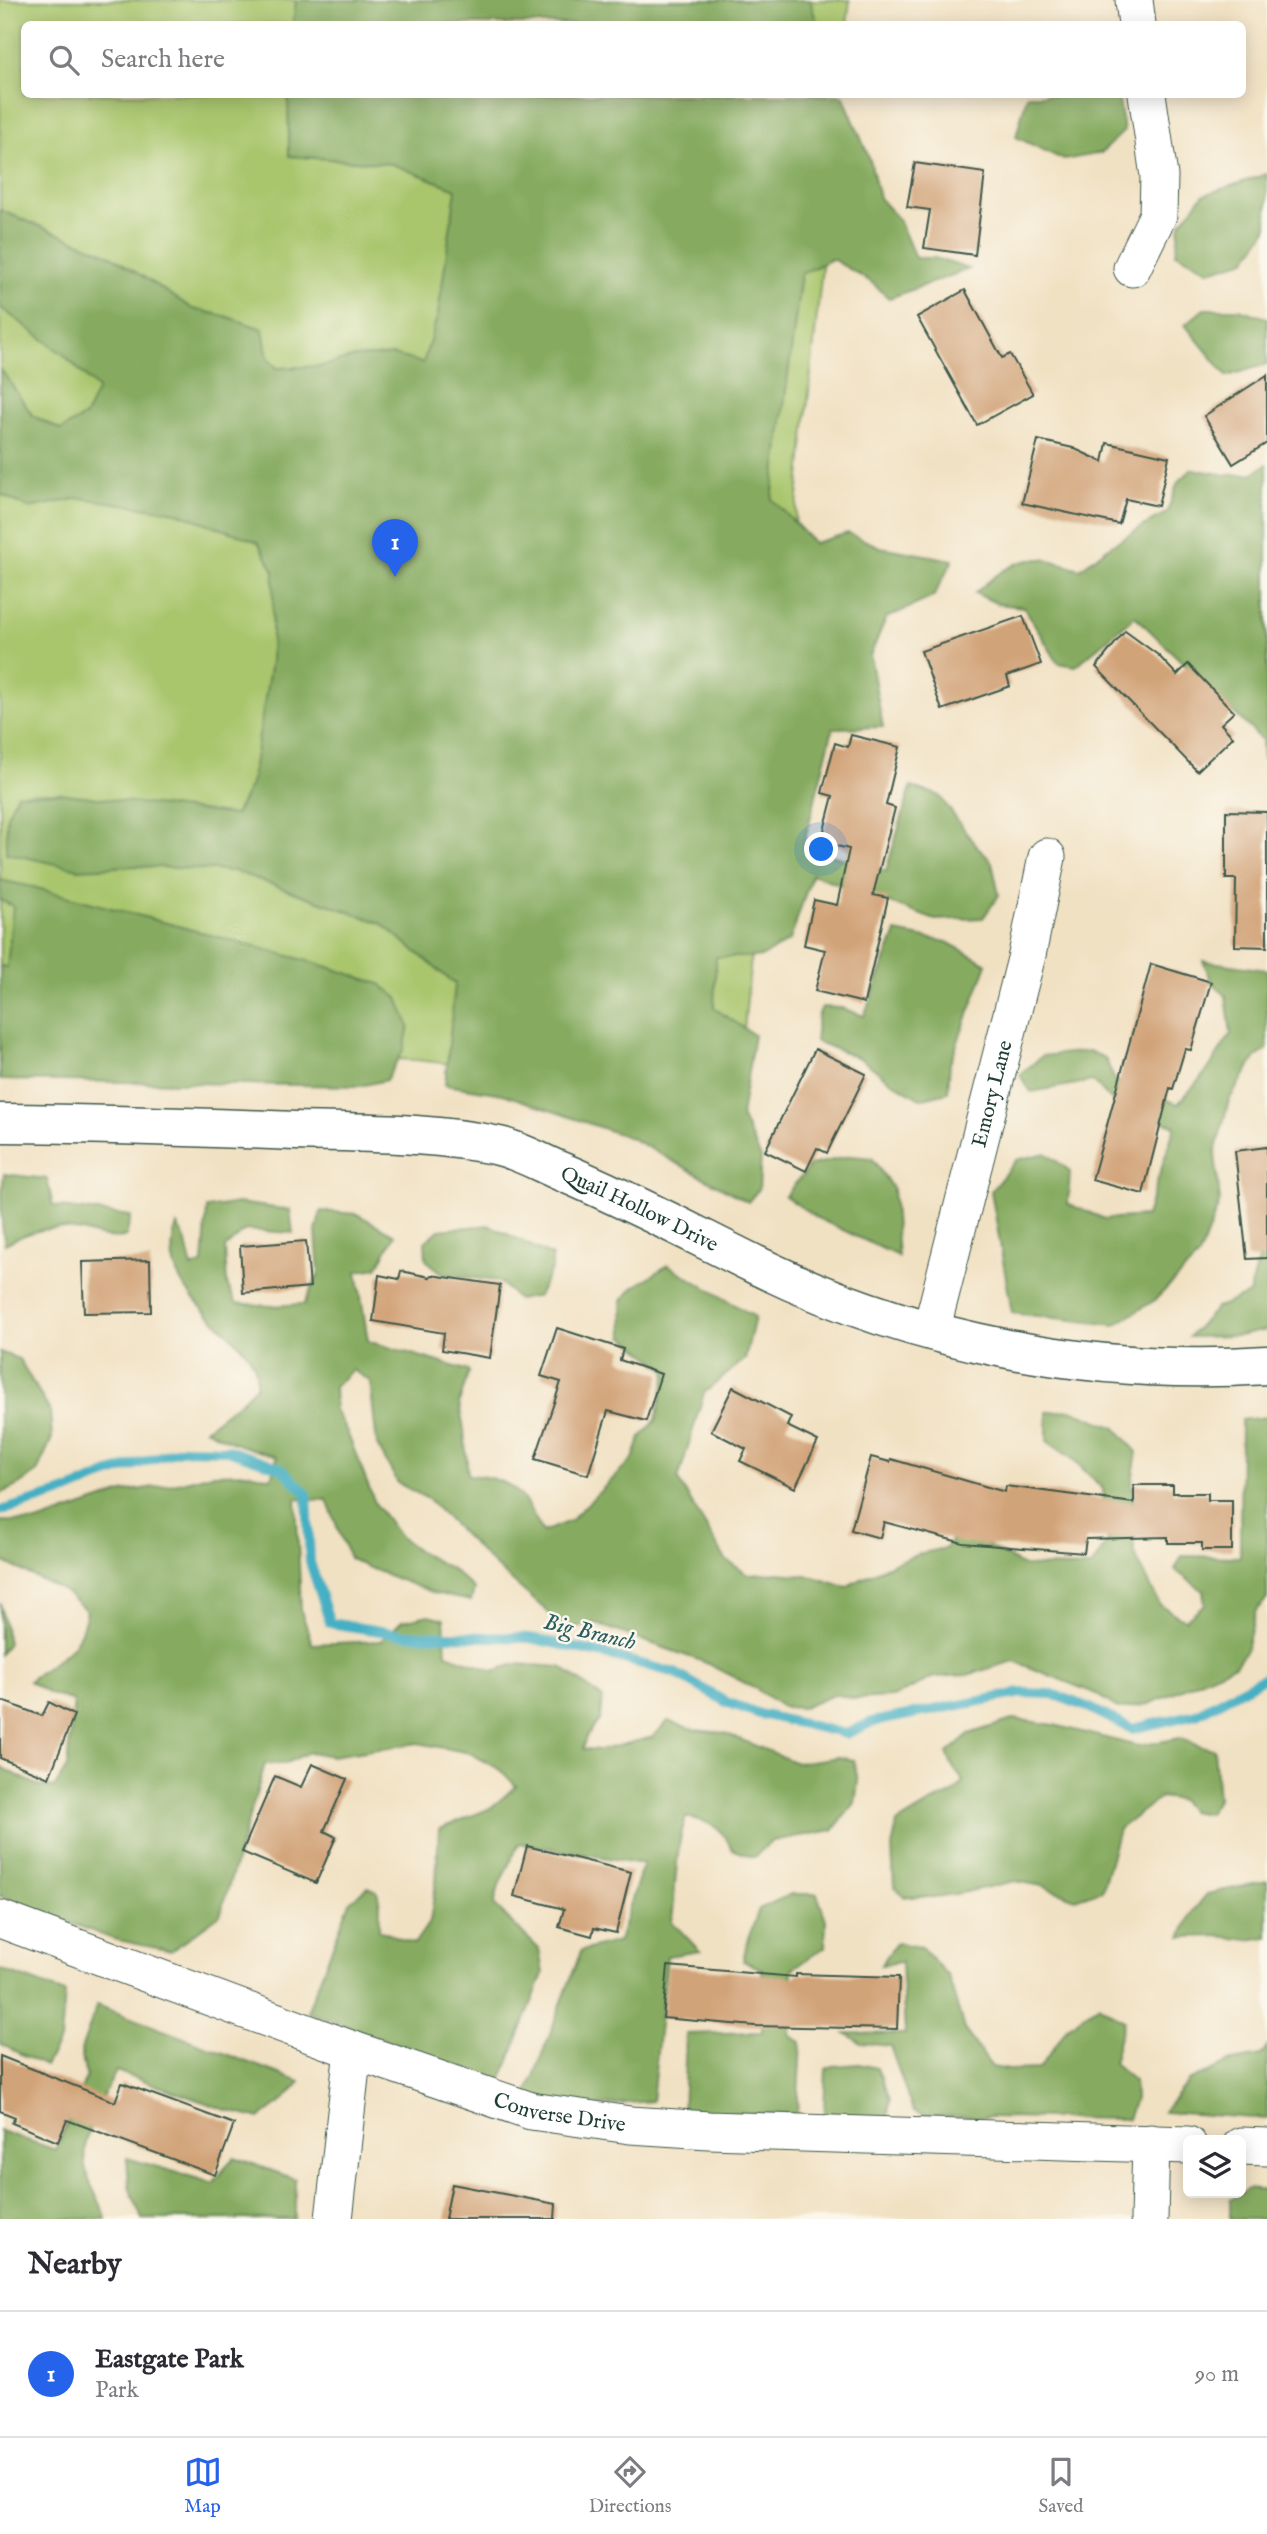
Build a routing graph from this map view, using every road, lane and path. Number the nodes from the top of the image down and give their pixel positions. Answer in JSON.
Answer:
{"nodes":[{"id":1,"x":1134,"y":0,"type":"edge"},
{"id":2,"x":1137,"y":21,"type":"edge"},
{"id":3,"x":1148,"y":98,"type":"edge"},
{"id":4,"x":1132,"y":268,"type":"dead end"},
{"id":5,"x":1047,"y":857,"type":"dead end"},
{"id":6,"x":0,"y":1123,"type":"edge"},
{"id":7,"x":931,"y":1331,"type":"junction"},
{"id":8,"x":1267,"y":1365,"type":"edge"},
{"id":9,"x":0,"y":1919,"type":"edge"},
{"id":10,"x":353,"y":2050,"type":"junction"},
{"id":11,"x":1151,"y":2143,"type":"junction"},
{"id":12,"x":1183,"y":2144,"type":"edge"},
{"id":13,"x":1246,"y":2146,"type":"edge"},
{"id":14,"x":1267,"y":2147,"type":"edge"},
{"id":15,"x":334,"y":2219,"type":"edge"},
{"id":16,"x":1149,"y":2219,"type":"edge"}],
"edges":[{"from":1,"to":2,"type":"street"},
{"from":3,"to":4,"type":"street"},
{"from":5,"to":7,"type":"street","name":"Emory Lane"},
{"from":6,"to":7,"type":"street","name":"Quail Hollow Drive"},
{"from":7,"to":8,"type":"street","name":"Quail Hollow Drive"},
{"from":9,"to":10,"type":"street","name":"Converse Drive"},
{"from":10,"to":11,"type":"street","name":"Converse Drive"},
{"from":10,"to":15,"type":"street"},
{"from":11,"to":12,"type":"street","name":"Converse Drive"},
{"from":11,"to":16,"type":"street"},
{"from":13,"to":14,"type":"street"}]}
